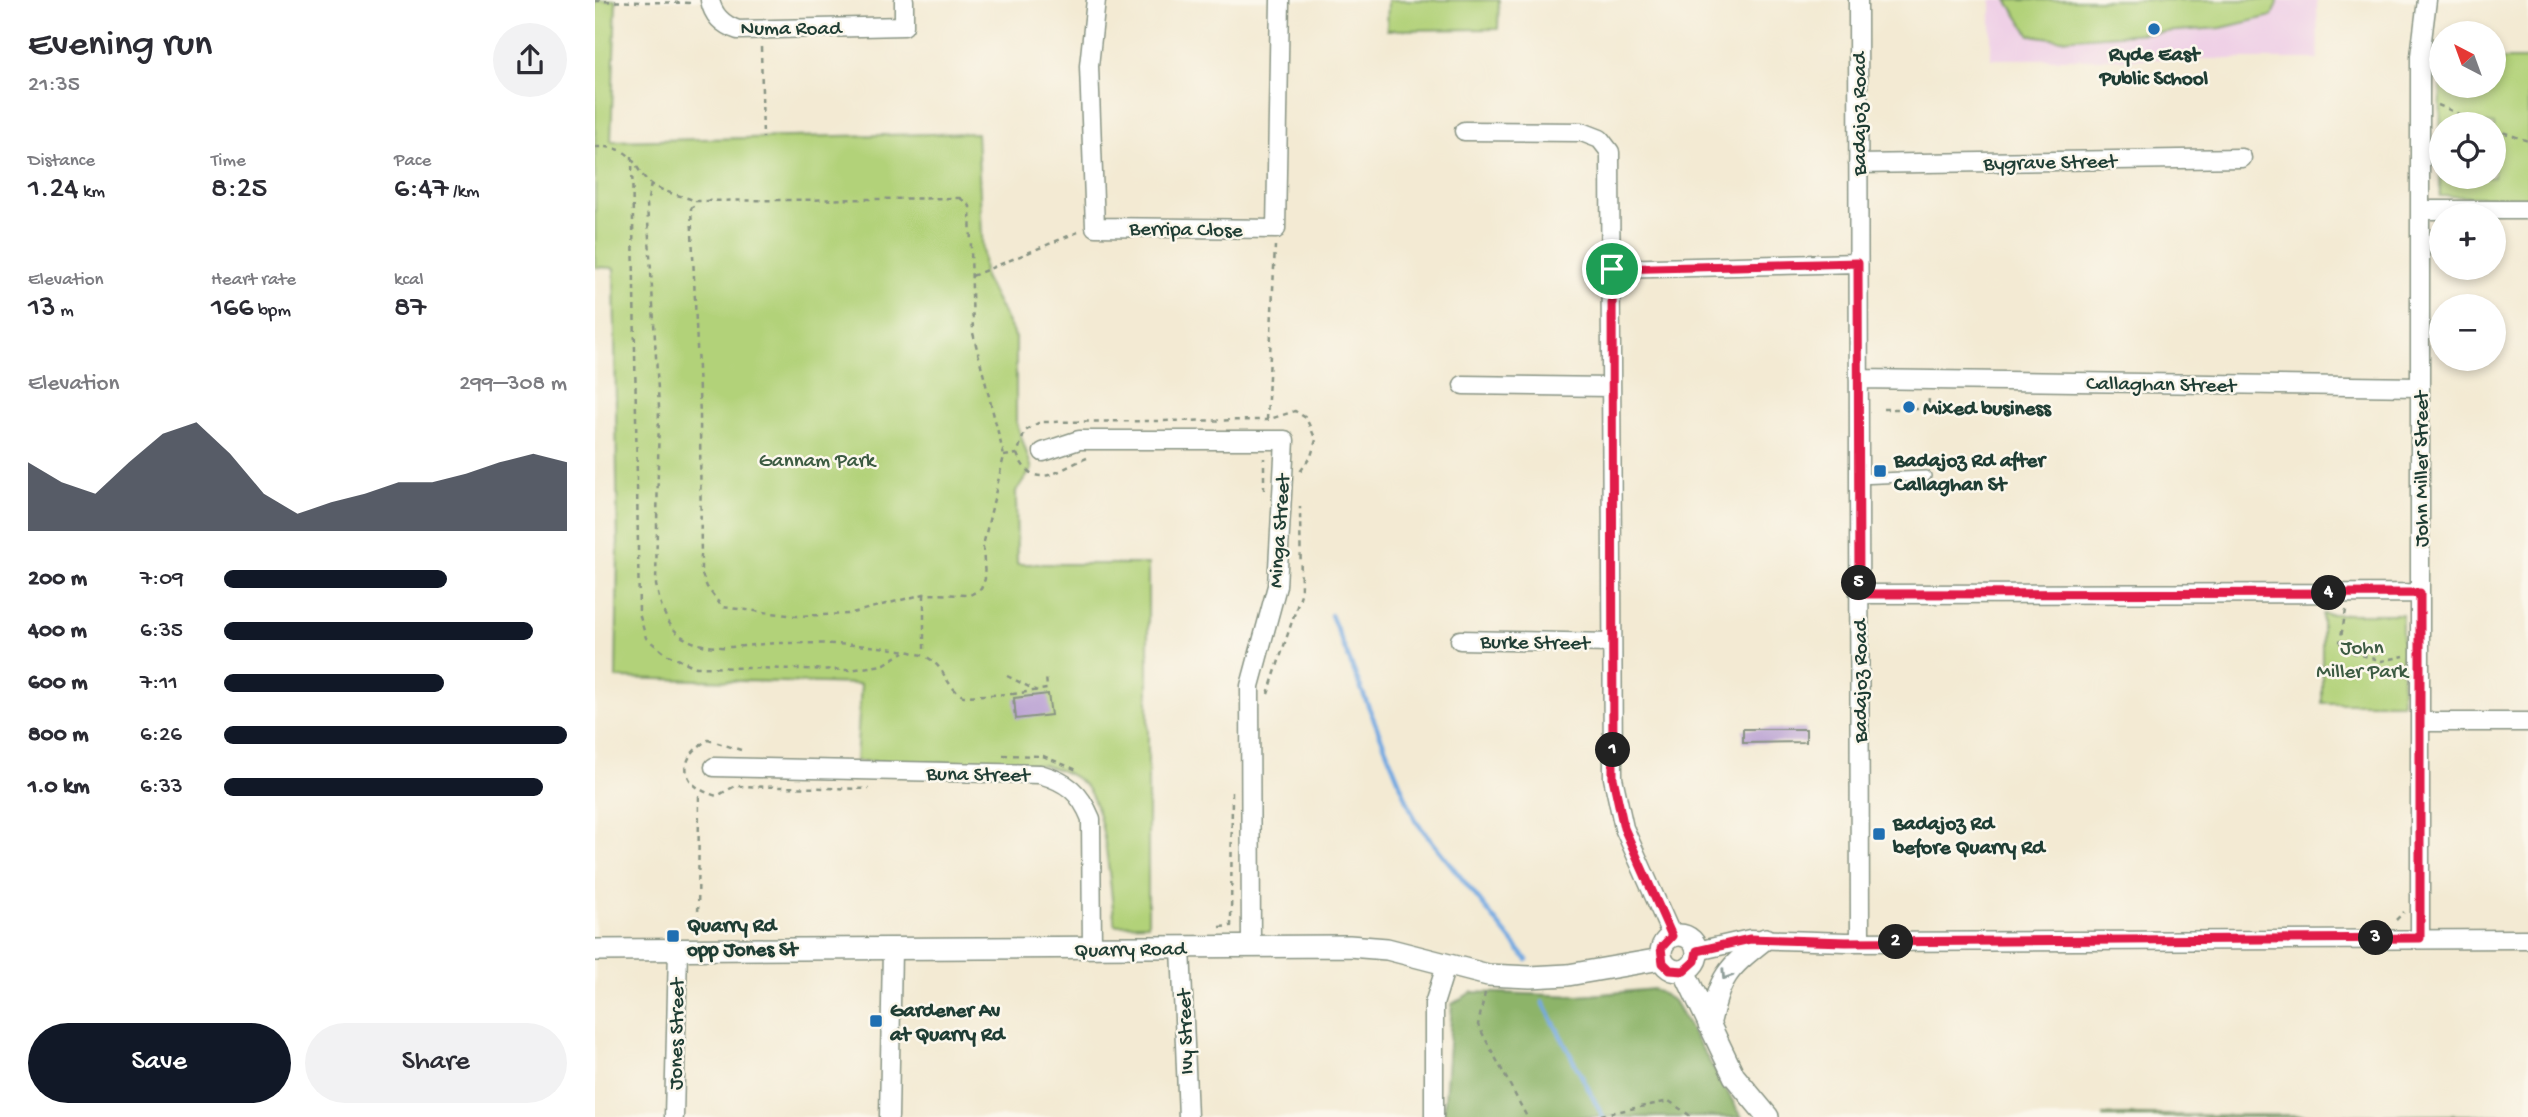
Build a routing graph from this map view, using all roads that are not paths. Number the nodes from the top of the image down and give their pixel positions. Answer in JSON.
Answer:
{"nodes":[{"id":1,"x":904,"y":0,"type":"edge"},
{"id":2,"x":1096,"y":0,"type":"edge"},
{"id":3,"x":1280,"y":0,"type":"edge"},
{"id":4,"x":1858,"y":0,"type":"edge"},
{"id":5,"x":2427,"y":0,"type":"edge"},
{"id":6,"x":710,"y":1,"type":"edge"},
{"id":7,"x":1464,"y":131,"type":"dead end"},
{"id":8,"x":2242,"y":158,"type":"dead end"},
{"id":9,"x":1858,"y":164,"type":"junction"},
{"id":10,"x":2420,"y":210,"type":"junction"},
{"id":11,"x":2528,"y":210,"type":"edge"},
{"id":12,"x":1858,"y":263,"type":"junction"},
{"id":13,"x":1612,"y":269,"type":"junction"},
{"id":14,"x":1859,"y":379,"type":"junction"},
{"id":15,"x":1463,"y":384,"type":"dead end"},
{"id":16,"x":1610,"y":387,"type":"junction"},
{"id":17,"x":2420,"y":387,"type":"junction"},
{"id":18,"x":1043,"y":452,"type":"dead end"},
{"id":19,"x":1926,"y":476,"type":"dead end"},
{"id":20,"x":1858,"y":479,"type":"junction"},
{"id":21,"x":2420,"y":593,"type":"junction"},
{"id":22,"x":1859,"y":594,"type":"junction"},
{"id":23,"x":1460,"y":639,"type":"dead end"},
{"id":24,"x":1611,"y":643,"type":"junction"},
{"id":25,"x":2420,"y":722,"type":"junction"},
{"id":26,"x":2528,"y":722,"type":"edge"},
{"id":27,"x":714,"y":767,"type":"dead end"},
{"id":28,"x":1672,"y":936,"type":"junction"},
{"id":29,"x":2420,"y":938,"type":"junction"},
{"id":30,"x":1765,"y":939,"type":"junction"},
{"id":31,"x":2528,"y":939,"type":"edge"},
{"id":32,"x":1860,"y":942,"type":"junction"},
{"id":33,"x":1181,"y":947,"type":"junction"},
{"id":34,"x":1251,"y":947,"type":"junction"},
{"id":35,"x":1092,"y":948,"type":"junction"},
{"id":36,"x":595,"y":950,"type":"edge"},
{"id":37,"x":678,"y":950,"type":"junction"},
{"id":38,"x":893,"y":950,"type":"junction"},
{"id":39,"x":1697,"y":951,"type":"junction"},
{"id":40,"x":1661,"y":959,"type":"junction"},
{"id":41,"x":1446,"y":966,"type":"junction"},
{"id":42,"x":1684,"y":971,"type":"junction"},
{"id":43,"x":1709,"y":1026,"type":"junction"},
{"id":44,"x":674,"y":1117,"type":"edge"},
{"id":45,"x":889,"y":1117,"type":"edge"},
{"id":46,"x":1188,"y":1117,"type":"edge"},
{"id":47,"x":1434,"y":1117,"type":"edge"},
{"id":48,"x":1768,"y":1117,"type":"edge"}],
"edges":[{"from":1,"to":6,"type":"street","name":"Numa Road"},
{"from":2,"to":3,"type":"street","name":"Berripa Close"},
{"from":4,"to":9,"type":"street","name":"Badajoz Road"},
{"from":5,"to":10,"type":"street","name":"John Miller Street"},
{"from":7,"to":13,"type":"street"},
{"from":8,"to":9,"type":"street","name":"Bygrave Street"},
{"from":9,"to":12,"type":"street","name":"Badajoz Road"},
{"from":10,"to":11,"type":"street"},
{"from":10,"to":17,"type":"street","name":"John Miller Street"},
{"from":12,"to":13,"type":"street"},
{"from":12,"to":14,"type":"street","name":"Badajoz Road"},
{"from":13,"to":16,"type":"street"},
{"from":14,"to":17,"type":"street","name":"Callaghan Street"},
{"from":14,"to":20,"type":"street","name":"Badajoz Road"},
{"from":15,"to":16,"type":"street"},
{"from":16,"to":24,"type":"street"},
{"from":17,"to":21,"type":"street","name":"John Miller Street"},
{"from":18,"to":34,"type":"street","name":"Minga Street"},
{"from":19,"to":20,"type":"lane"},
{"from":20,"to":22,"type":"street","name":"Badajoz Road"},
{"from":21,"to":22,"type":"street"},
{"from":21,"to":25,"type":"street","name":"John Miller Street"},
{"from":22,"to":32,"type":"street","name":"Badajoz Road"},
{"from":23,"to":24,"type":"street","name":"Burke Street"},
{"from":24,"to":28,"type":"street"},
{"from":25,"to":26,"type":"street"},
{"from":25,"to":29,"type":"street","name":"John Miller Street"},
{"from":27,"to":35,"type":"street","name":"Buna Street"},
{"from":28,"to":39,"type":"street"},
{"from":28,"to":40,"type":"street"},
{"from":29,"to":31,"type":"street"},
{"from":29,"to":32,"type":"street"},
{"from":30,"to":32,"type":"street"},
{"from":30,"to":39,"type":"street"},
{"from":30,"to":43,"type":"street","one_way":true},
{"from":33,"to":34,"type":"street","name":"Quarry Road"},
{"from":33,"to":35,"type":"street","name":"Quarry Road"},
{"from":33,"to":46,"type":"street","name":"Ivy Street"},
{"from":34,"to":41,"type":"street","name":"Quarry Road"},
{"from":35,"to":38,"type":"street","name":"Quarry Road"},
{"from":36,"to":37,"type":"street","name":"Quarry Road"},
{"from":37,"to":38,"type":"street","name":"Quarry Road"},
{"from":37,"to":44,"type":"street","name":"Jones Street"},
{"from":38,"to":45,"type":"street"},
{"from":39,"to":42,"type":"street"},
{"from":40,"to":41,"type":"street","name":"Quarry Road"},
{"from":40,"to":42,"type":"street"},
{"from":41,"to":47,"type":"street"},
{"from":42,"to":43,"type":"street"},
{"from":43,"to":48,"type":"street"}]}
